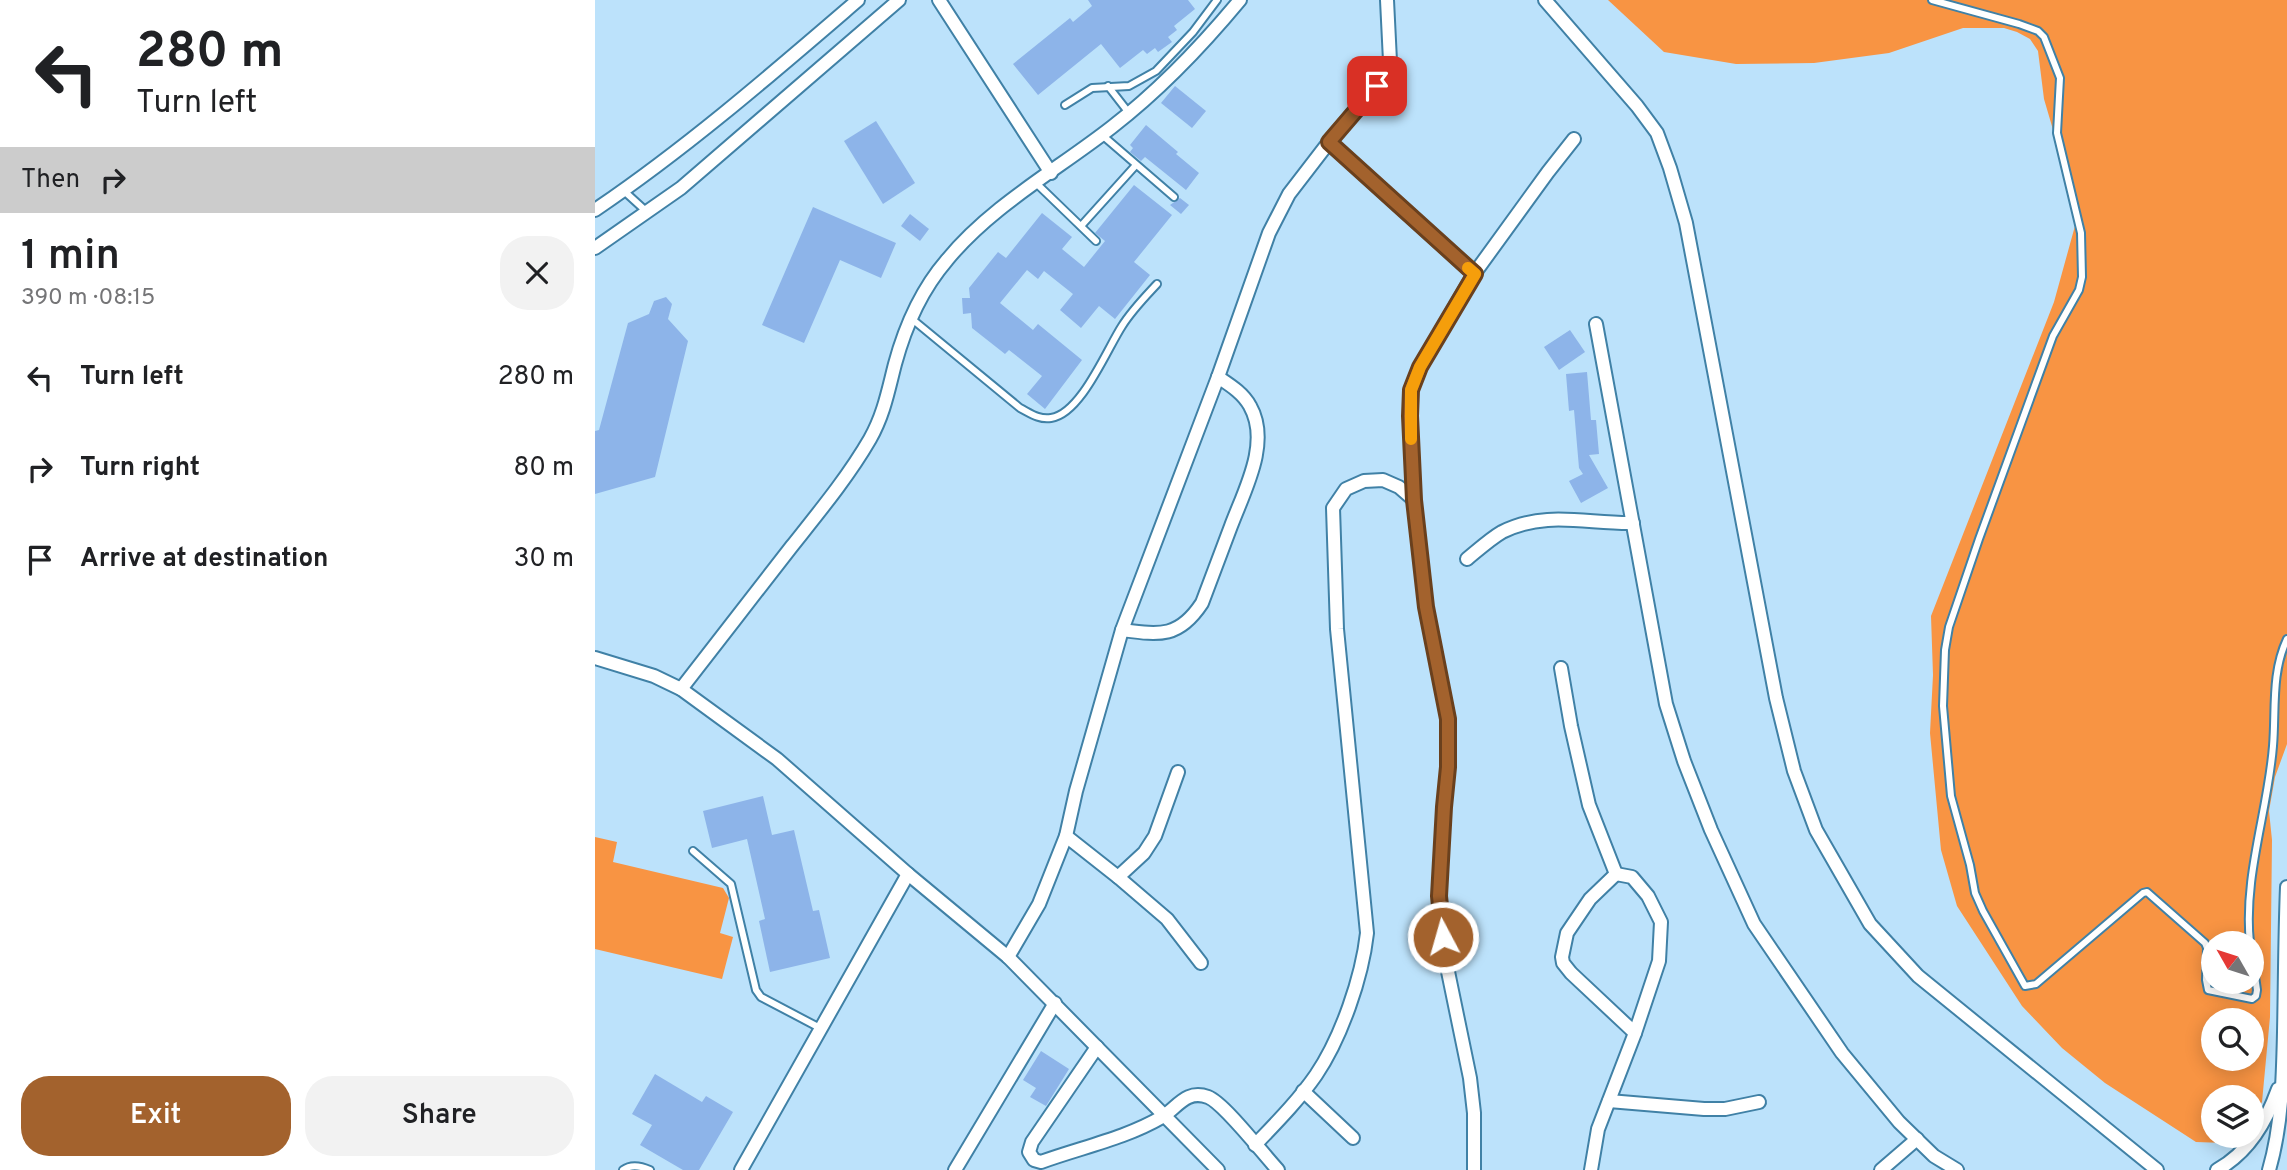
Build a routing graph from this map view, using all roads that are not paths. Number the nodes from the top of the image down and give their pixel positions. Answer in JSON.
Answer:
{"nodes":[{"id":1,"x":858,"y":0,"type":"edge"},
{"id":2,"x":899,"y":0,"type":"edge"},
{"id":3,"x":939,"y":0,"type":"edge"},
{"id":4,"x":1217,"y":0,"type":"edge"},
{"id":5,"x":1240,"y":0,"type":"edge"},
{"id":6,"x":1387,"y":0,"type":"edge"},
{"id":7,"x":1545,"y":0,"type":"edge"},
{"id":8,"x":1931,"y":0,"type":"edge"},
{"id":9,"x":1108,"y":86,"type":"junction"},
{"id":10,"x":1065,"y":105,"type":"dead end"},
{"id":11,"x":1129,"y":113,"type":"junction"},
{"id":12,"x":1102,"y":135,"type":"junction"},
{"id":13,"x":1574,"y":139,"type":"dead end"},
{"id":14,"x":1329,"y":142,"type":"junction"},
{"id":15,"x":1136,"y":165,"type":"junction"},
{"id":16,"x":1051,"y":173,"type":"junction"},
{"id":17,"x":1036,"y":183,"type":"junction"},
{"id":18,"x":624,"y":191,"type":"junction"},
{"id":19,"x":1174,"y":197,"type":"dead end"},
{"id":20,"x":595,"y":210,"type":"edge"},
{"id":21,"x":648,"y":213,"type":"junction"},
{"id":22,"x":1081,"y":226,"type":"junction"},
{"id":23,"x":1096,"y":241,"type":"dead end"},
{"id":24,"x":595,"y":248,"type":"edge"},
{"id":25,"x":1475,"y":274,"type":"junction"},
{"id":26,"x":1157,"y":284,"type":"dead end"},
{"id":27,"x":912,"y":319,"type":"junction"},
{"id":28,"x":1596,"y":324,"type":"dead end"},
{"id":29,"x":1219,"y":377,"type":"junction"},
{"id":30,"x":1414,"y":500,"type":"junction"},
{"id":31,"x":1633,"y":523,"type":"junction"},
{"id":32,"x":1467,"y":559,"type":"dead end"},
{"id":33,"x":1122,"y":631,"type":"junction"},
{"id":34,"x":2287,"y":639,"type":"edge"},
{"id":35,"x":595,"y":658,"type":"edge"},
{"id":36,"x":1561,"y":668,"type":"dead end"},
{"id":37,"x":681,"y":689,"type":"junction"},
{"id":38,"x":1178,"y":772,"type":"dead end"},
{"id":39,"x":1066,"y":836,"type":"junction"},
{"id":40,"x":693,"y":851,"type":"dead end"},
{"id":41,"x":908,"y":874,"type":"junction"},
{"id":42,"x":1616,"y":874,"type":"junction"},
{"id":43,"x":1118,"y":877,"type":"junction"},
{"id":44,"x":2287,"y":887,"type":"edge"},
{"id":45,"x":2250,"y":931,"type":"edge"},
{"id":46,"x":2201,"y":940,"type":"edge"},
{"id":47,"x":1009,"y":957,"type":"junction"},
{"id":48,"x":1201,"y":963,"type":"dead end"},
{"id":49,"x":2228,"y":994,"type":"edge"},
{"id":50,"x":2256,"y":994,"type":"edge"},
{"id":51,"x":1055,"y":1003,"type":"junction"},
{"id":52,"x":820,"y":1028,"type":"junction"},
{"id":53,"x":1635,"y":1033,"type":"junction"},
{"id":54,"x":1097,"y":1047,"type":"junction"},
{"id":55,"x":2283,"y":1076,"type":"junction"},
{"id":56,"x":1303,"y":1091,"type":"junction"},
{"id":57,"x":2287,"y":1093,"type":"edge"},
{"id":58,"x":1609,"y":1101,"type":"junction"},
{"id":59,"x":1759,"y":1102,"type":"dead end"},
{"id":60,"x":1165,"y":1116,"type":"junction"},
{"id":61,"x":1353,"y":1138,"type":"dead end"},
{"id":62,"x":1917,"y":1139,"type":"junction"},
{"id":63,"x":1255,"y":1145,"type":"junction"},
{"id":64,"x":623,"y":1170,"type":"edge"},
{"id":65,"x":650,"y":1170,"type":"edge"},
{"id":66,"x":741,"y":1170,"type":"edge"},
{"id":67,"x":955,"y":1170,"type":"edge"},
{"id":68,"x":1218,"y":1170,"type":"edge"},
{"id":69,"x":1278,"y":1170,"type":"edge"},
{"id":70,"x":1474,"y":1170,"type":"edge"},
{"id":71,"x":1591,"y":1170,"type":"edge"},
{"id":72,"x":1881,"y":1170,"type":"edge"},
{"id":73,"x":1957,"y":1170,"type":"edge"},
{"id":74,"x":2157,"y":1170,"type":"edge"},
{"id":75,"x":2217,"y":1170,"type":"edge"},
{"id":76,"x":2269,"y":1170,"type":"edge"}],
"edges":[{"from":1,"to":18,"type":"street"},
{"from":2,"to":21,"type":"street"},
{"from":3,"to":16,"type":"street"},
{"from":4,"to":9,"type":"lane"},
{"from":5,"to":11,"type":"street"},
{"from":6,"to":14,"type":"street"},
{"from":7,"to":74,"type":"street"},
{"from":8,"to":46,"type":"lane"},
{"from":9,"to":10,"type":"lane"},
{"from":9,"to":11,"type":"lane"},
{"from":11,"to":12,"type":"street"},
{"from":12,"to":15,"type":"lane"},
{"from":12,"to":16,"type":"street"},
{"from":13,"to":25,"type":"street"},
{"from":14,"to":25,"type":"street"},
{"from":14,"to":29,"type":"street"},
{"from":15,"to":19,"type":"lane"},
{"from":15,"to":22,"type":"lane"},
{"from":16,"to":17,"type":"street"},
{"from":17,"to":22,"type":"lane"},
{"from":17,"to":27,"type":"street"},
{"from":18,"to":20,"type":"street"},
{"from":18,"to":21,"type":"lane"},
{"from":21,"to":24,"type":"street"},
{"from":22,"to":23,"type":"lane"},
{"from":25,"to":30,"type":"street"},
{"from":26,"to":27,"type":"lane"},
{"from":27,"to":37,"type":"street"},
{"from":28,"to":31,"type":"street"},
{"from":29,"to":33,"type":"street"},
{"from":29,"to":33,"type":"street"},
{"from":30,"to":56,"type":"street"},
{"from":30,"to":70,"type":"street"},
{"from":31,"to":32,"type":"street"},
{"from":31,"to":62,"type":"street"},
{"from":33,"to":39,"type":"street"},
{"from":34,"to":45,"type":"lane"},
{"from":35,"to":37,"type":"street"},
{"from":36,"to":42,"type":"street"},
{"from":37,"to":41,"type":"street"},
{"from":38,"to":43,"type":"street"},
{"from":39,"to":43,"type":"street"},
{"from":39,"to":47,"type":"street"},
{"from":40,"to":52,"type":"lane"},
{"from":41,"to":47,"type":"street"},
{"from":41,"to":52,"type":"street"},
{"from":42,"to":53,"type":"street"},
{"from":42,"to":53,"type":"street"},
{"from":43,"to":48,"type":"street"},
{"from":44,"to":55,"type":"street"},
{"from":47,"to":51,"type":"street"},
{"from":49,"to":50,"type":"lane"},
{"from":51,"to":54,"type":"street"},
{"from":51,"to":67,"type":"street"},
{"from":52,"to":66,"type":"street"},
{"from":53,"to":58,"type":"street"},
{"from":54,"to":60,"type":"street"},
{"from":54,"to":60,"type":"street"},
{"from":55,"to":57,"type":"street"},
{"from":55,"to":75,"type":"street"},
{"from":55,"to":76,"type":"street"},
{"from":56,"to":61,"type":"street"},
{"from":56,"to":63,"type":"street"},
{"from":58,"to":59,"type":"street"},
{"from":58,"to":71,"type":"street"},
{"from":60,"to":63,"type":"street"},
{"from":60,"to":68,"type":"street"},
{"from":62,"to":72,"type":"street"},
{"from":62,"to":73,"type":"street"},
{"from":63,"to":69,"type":"street"},
{"from":64,"to":65,"type":"lane"}]}
